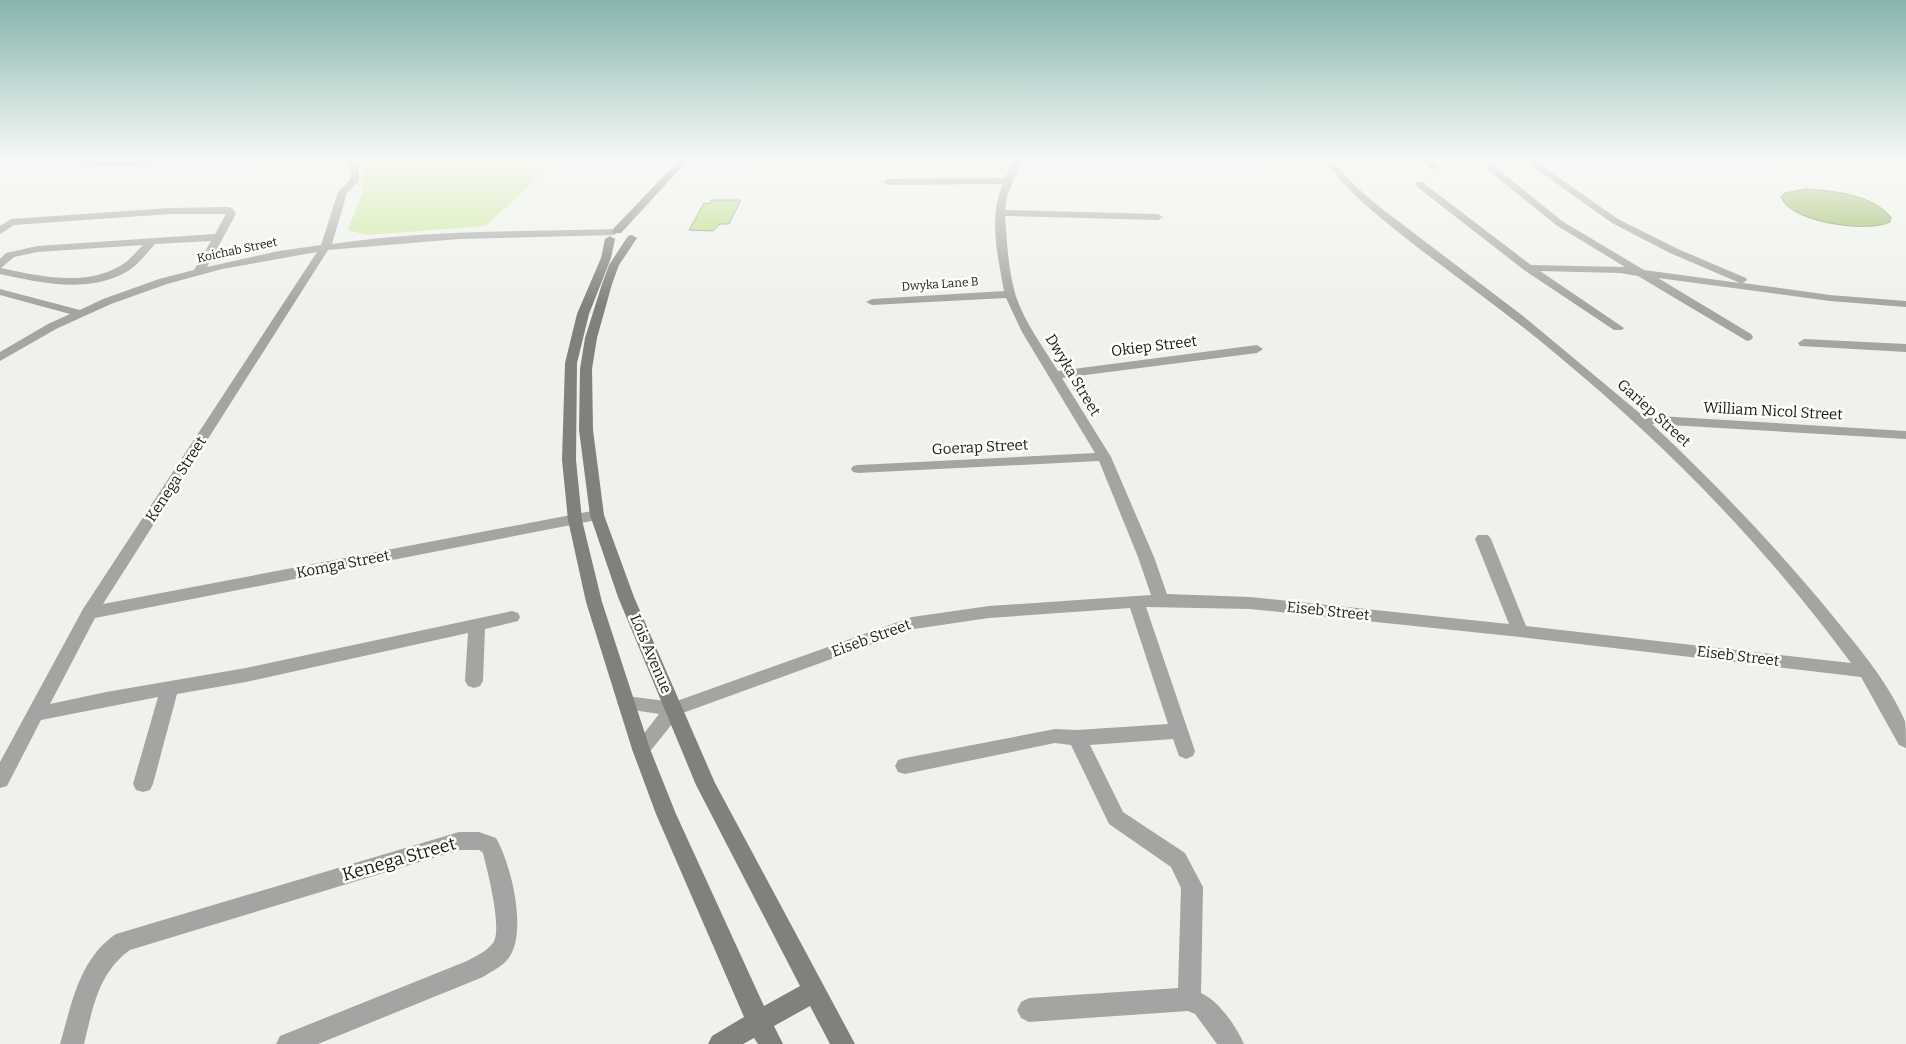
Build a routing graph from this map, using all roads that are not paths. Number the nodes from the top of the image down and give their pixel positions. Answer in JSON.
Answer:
{"nodes":[{"id":1,"x":338,"y":209,"type":"edge"},
{"id":2,"x":637,"y":209,"type":"edge"},
{"id":3,"x":649,"y":209,"type":"edge"},
{"id":4,"x":1001,"y":209,"type":"edge"},
{"id":5,"x":1375,"y":209,"type":"edge"},
{"id":6,"x":1451,"y":209,"type":"edge"},
{"id":7,"x":1541,"y":209,"type":"edge"},
{"id":8,"x":1598,"y":209,"type":"edge"},
{"id":9,"x":1000,"y":213,"type":"junction"},
{"id":10,"x":642,"y":218,"type":"dead end"},
{"id":11,"x":1158,"y":218,"type":"dead end"},
{"id":12,"x":0,"y":230,"type":"edge"},
{"id":13,"x":612,"y":235,"type":"junction"},
{"id":14,"x":219,"y":237,"type":"junction"},
{"id":15,"x":153,"y":241,"type":"junction"},
{"id":16,"x":326,"y":246,"type":"junction"},
{"id":17,"x":5,"y":255,"type":"edge"},
{"id":18,"x":0,"y":265,"type":"edge"},
{"id":19,"x":1528,"y":268,"type":"junction"},
{"id":20,"x":0,"y":271,"type":"edge"},
{"id":21,"x":199,"y":271,"type":"junction"},
{"id":22,"x":1644,"y":274,"type":"junction"},
{"id":23,"x":1763,"y":288,"type":"junction"},
{"id":24,"x":0,"y":292,"type":"edge"},
{"id":25,"x":1010,"y":294,"type":"junction"},
{"id":26,"x":872,"y":302,"type":"dead end"},
{"id":27,"x":1906,"y":304,"type":"edge"},
{"id":28,"x":80,"y":313,"type":"junction"},
{"id":29,"x":1618,"y":328,"type":"dead end"},
{"id":30,"x":1747,"y":337,"type":"dead end"},
{"id":31,"x":1804,"y":343,"type":"dead end"},
{"id":32,"x":1906,"y":348,"type":"edge"},
{"id":33,"x":1257,"y":349,"type":"dead end"},
{"id":34,"x":0,"y":357,"type":"edge"},
{"id":35,"x":1055,"y":375,"type":"junction"},
{"id":36,"x":1638,"y":419,"type":"junction"},
{"id":37,"x":1906,"y":434,"type":"edge"},
{"id":38,"x":1104,"y":457,"type":"junction"},
{"id":39,"x":858,"y":469,"type":"dead end"},
{"id":40,"x":596,"y":516,"type":"junction"},
{"id":41,"x":575,"y":520,"type":"junction"},
{"id":42,"x":1483,"y":539,"type":"dead end"},
{"id":43,"x":1162,"y":600,"type":"junction"},
{"id":44,"x":1136,"y":602,"type":"junction"},
{"id":45,"x":89,"y":613,"type":"junction"},
{"id":46,"x":512,"y":617,"type":"dead end"},
{"id":47,"x":477,"y":625,"type":"junction"},
{"id":48,"x":1520,"y":631,"type":"junction"},
{"id":49,"x":1866,"y":671,"type":"junction"},
{"id":50,"x":474,"y":681,"type":"dead end"},
{"id":51,"x":169,"y":689,"type":"junction"},
{"id":52,"x":626,"y":703,"type":"junction"},
{"id":53,"x":674,"y":708,"type":"junction"},
{"id":54,"x":35,"y":714,"type":"junction"},
{"id":55,"x":1179,"y":731,"type":"junction"},
{"id":56,"x":1077,"y":738,"type":"junction"},
{"id":57,"x":1906,"y":740,"type":"edge"},
{"id":58,"x":641,"y":749,"type":"junction"},
{"id":59,"x":1186,"y":751,"type":"dead end"},
{"id":60,"x":905,"y":766,"type":"dead end"},
{"id":61,"x":0,"y":780,"type":"edge"},
{"id":62,"x":143,"y":784,"type":"dead end"},
{"id":63,"x":814,"y":991,"type":"junction"},
{"id":64,"x":1189,"y":999,"type":"junction"},
{"id":65,"x":1030,"y":1010,"type":"dead end"},
{"id":66,"x":759,"y":1023,"type":"junction"},
{"id":67,"x":72,"y":1044,"type":"edge"},
{"id":68,"x":288,"y":1044,"type":"edge"},
{"id":69,"x":720,"y":1044,"type":"edge"},
{"id":70,"x":771,"y":1044,"type":"edge"},
{"id":71,"x":842,"y":1044,"type":"edge"},
{"id":72,"x":1232,"y":1044,"type":"edge"}],
"edges":[{"from":1,"to":16,"type":"street","name":"Kenega Street"},
{"from":2,"to":13,"type":"street"},
{"from":3,"to":10,"type":"street"},
{"from":4,"to":9,"type":"street","name":"Dwyka Street"},
{"from":5,"to":36,"type":"street","name":"Gariep Street"},
{"from":6,"to":19,"type":"street"},
{"from":7,"to":22,"type":"street"},
{"from":8,"to":23,"type":"street"},
{"from":9,"to":11,"type":"street"},
{"from":9,"to":25,"type":"street","name":"Dwyka Street"},
{"from":12,"to":14,"type":"street"},
{"from":13,"to":16,"type":"street","name":"Koichab Street"},
{"from":13,"to":40,"type":"street","name":"Lois Avenue"},
{"from":13,"to":41,"type":"street"},
{"from":14,"to":15,"type":"street"},
{"from":14,"to":21,"type":"street"},
{"from":15,"to":17,"type":"street"},
{"from":15,"to":20,"type":"street"},
{"from":16,"to":21,"type":"street","name":"Koichab Street"},
{"from":16,"to":45,"type":"street","name":"Kenega Street"},
{"from":17,"to":18,"type":"street"},
{"from":19,"to":22,"type":"street"},
{"from":19,"to":29,"type":"street"},
{"from":21,"to":28,"type":"street","name":"Koichab Street"},
{"from":22,"to":23,"type":"street"},
{"from":22,"to":30,"type":"street"},
{"from":23,"to":27,"type":"street"},
{"from":24,"to":28,"type":"street"},
{"from":25,"to":26,"type":"street","name":"Dwyka Lane B"},
{"from":25,"to":35,"type":"street","name":"Dwyka Street"},
{"from":28,"to":34,"type":"street","name":"Koichab Street"},
{"from":31,"to":32,"type":"street"},
{"from":33,"to":35,"type":"street","name":"Okiep Street"},
{"from":35,"to":38,"type":"street","name":"Dwyka Street"},
{"from":36,"to":37,"type":"street","name":"William Nicol Street"},
{"from":36,"to":49,"type":"street","name":"Gariep Street"},
{"from":38,"to":39,"type":"street","name":"Goerap Street"},
{"from":38,"to":43,"type":"street","name":"Dwyka Street"},
{"from":40,"to":41,"type":"street","name":"Komga Street"},
{"from":40,"to":53,"type":"street","name":"Lois Avenue"},
{"from":41,"to":45,"type":"street","name":"Komga Street"},
{"from":41,"to":52,"type":"street"},
{"from":42,"to":48,"type":"street"},
{"from":43,"to":44,"type":"street","name":"Eiseb Street"},
{"from":43,"to":48,"type":"street","name":"Eiseb Street"},
{"from":44,"to":53,"type":"street","name":"Eiseb Street"},
{"from":44,"to":55,"type":"street"},
{"from":45,"to":54,"type":"street","name":"Kenega Street"},
{"from":46,"to":47,"type":"street"},
{"from":47,"to":50,"type":"street"},
{"from":47,"to":51,"type":"street"},
{"from":48,"to":49,"type":"street","name":"Eiseb Street"},
{"from":49,"to":57,"type":"street","name":"Gariep Street"},
{"from":51,"to":54,"type":"street"},
{"from":51,"to":62,"type":"street"},
{"from":52,"to":53,"type":"street","name":"Eiseb Street"},
{"from":52,"to":58,"type":"street"},
{"from":53,"to":58,"type":"street"},
{"from":53,"to":63,"type":"street","name":"Lois Avenue"},
{"from":54,"to":61,"type":"street","name":"Kenega Street"},
{"from":55,"to":56,"type":"street"},
{"from":55,"to":59,"type":"street"},
{"from":56,"to":60,"type":"street"},
{"from":56,"to":64,"type":"street"},
{"from":58,"to":66,"type":"street"},
{"from":63,"to":66,"type":"street"},
{"from":63,"to":71,"type":"street","name":"Lois Avenue"},
{"from":64,"to":65,"type":"street"},
{"from":64,"to":72,"type":"street"},
{"from":66,"to":69,"type":"street"},
{"from":66,"to":70,"type":"street"},
{"from":67,"to":68,"type":"street","name":"Kenega Street"}]}
